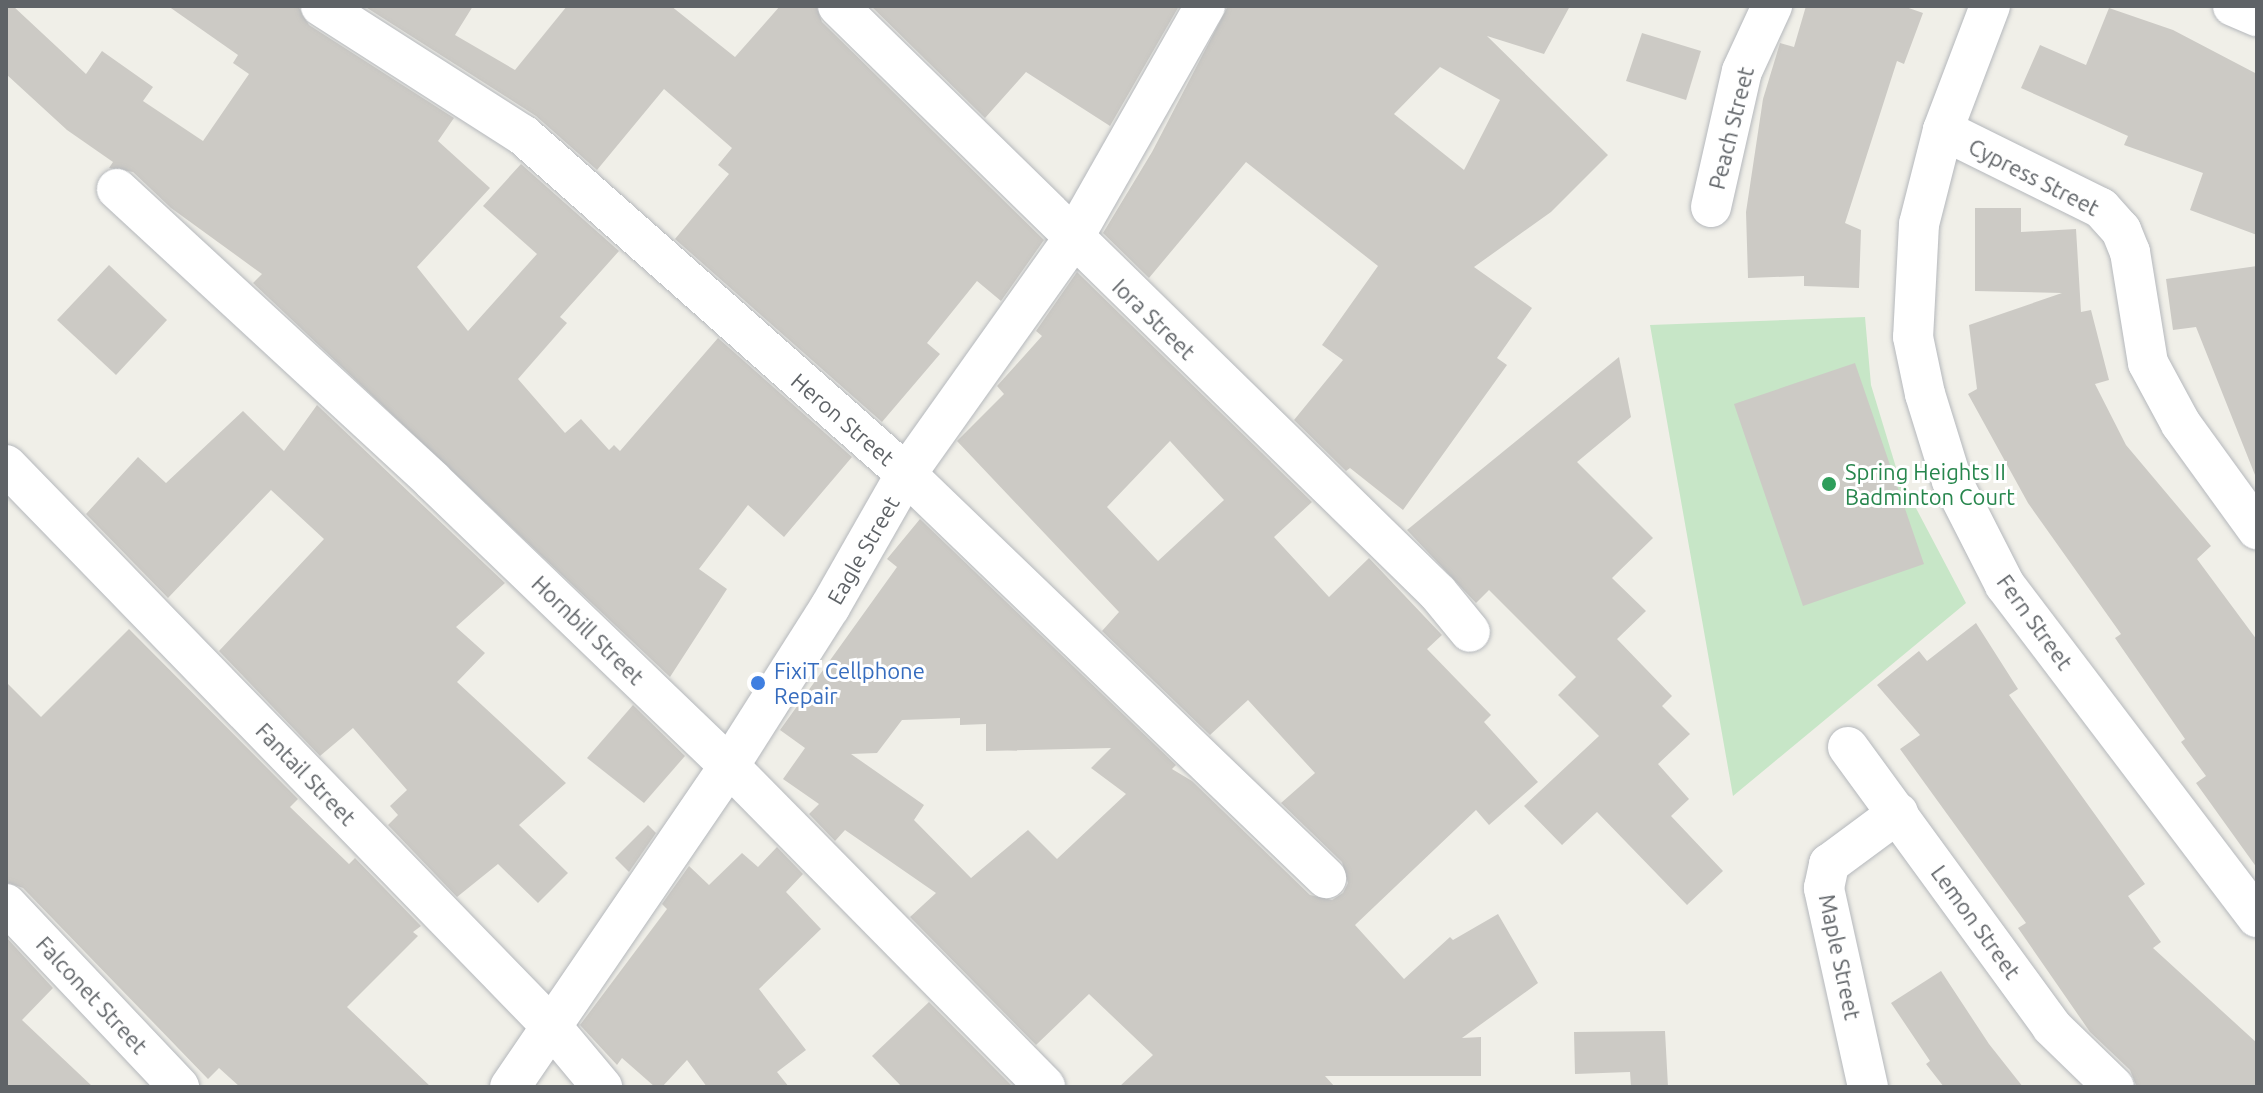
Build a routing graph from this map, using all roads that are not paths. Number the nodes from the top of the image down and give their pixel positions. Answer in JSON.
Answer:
{"nodes":[{"id":1,"x":321,"y":6,"type":"edge"},
{"id":2,"x":838,"y":6,"type":"edge"},
{"id":3,"x":1205,"y":6,"type":"edge"},
{"id":4,"x":1772,"y":6,"type":"edge"},
{"id":5,"x":1990,"y":6,"type":"edge"},
{"id":6,"x":2233,"y":6,"type":"edge"},
{"id":7,"x":2257,"y":16,"type":"edge"},
{"id":8,"x":1943,"y":130,"type":"junction"},
{"id":9,"x":117,"y":189,"type":"dead end"},
{"id":10,"x":1711,"y":207,"type":"dead end"},
{"id":11,"x":1072,"y":240,"type":"junction"},
{"id":12,"x":6,"y":465,"type":"edge"},
{"id":13,"x":906,"y":474,"type":"junction"},
{"id":14,"x":2257,"y":529,"type":"edge"},
{"id":15,"x":1470,"y":632,"type":"dead end"},
{"id":16,"x":1848,"y":747,"type":"dead end"},
{"id":17,"x":729,"y":766,"type":"junction"},
{"id":18,"x":1898,"y":813,"type":"junction"},
{"id":19,"x":1326,"y":878,"type":"dead end"},
{"id":20,"x":6,"y":904,"type":"edge"},
{"id":21,"x":2257,"y":917,"type":"edge"},
{"id":22,"x":551,"y":1026,"type":"junction"},
{"id":23,"x":179,"y":1087,"type":"edge"},
{"id":24,"x":510,"y":1087,"type":"edge"},
{"id":25,"x":602,"y":1087,"type":"edge"},
{"id":26,"x":1045,"y":1087,"type":"edge"},
{"id":27,"x":1868,"y":1087,"type":"edge"},
{"id":28,"x":2114,"y":1087,"type":"edge"}],
"edges":[{"from":1,"to":13,"type":"street","name":"Heron Street"},
{"from":2,"to":11,"type":"street","name":"Iora Street"},
{"from":3,"to":11,"type":"street","name":"Eagle Street"},
{"from":4,"to":10,"type":"street","name":"Peach Street"},
{"from":5,"to":8,"type":"street","name":"Fern Street"},
{"from":6,"to":7,"type":"street"},
{"from":8,"to":14,"type":"street","name":"Cypress Street"},
{"from":8,"to":21,"type":"street","name":"Fern Street"},
{"from":9,"to":17,"type":"street","name":"Hornbill Street"},
{"from":11,"to":13,"type":"street","name":"Eagle Street"},
{"from":11,"to":15,"type":"street","name":"Iora Street"},
{"from":12,"to":22,"type":"street","name":"Fantail Street"},
{"from":13,"to":17,"type":"street","name":"Eagle Street"},
{"from":13,"to":19,"type":"street","name":"Heron Street"},
{"from":16,"to":18,"type":"street","name":"Lemon Street"},
{"from":17,"to":22,"type":"street","name":"Eagle Street"},
{"from":17,"to":26,"type":"street","name":"Hornbill Street"},
{"from":18,"to":27,"type":"street","name":"Maple Street"},
{"from":18,"to":28,"type":"street","name":"Lemon Street"},
{"from":20,"to":23,"type":"street","name":"Falconet Street"},
{"from":22,"to":24,"type":"street","name":"Eagle Street"},
{"from":22,"to":25,"type":"street","name":"Fantail Street"}]}
